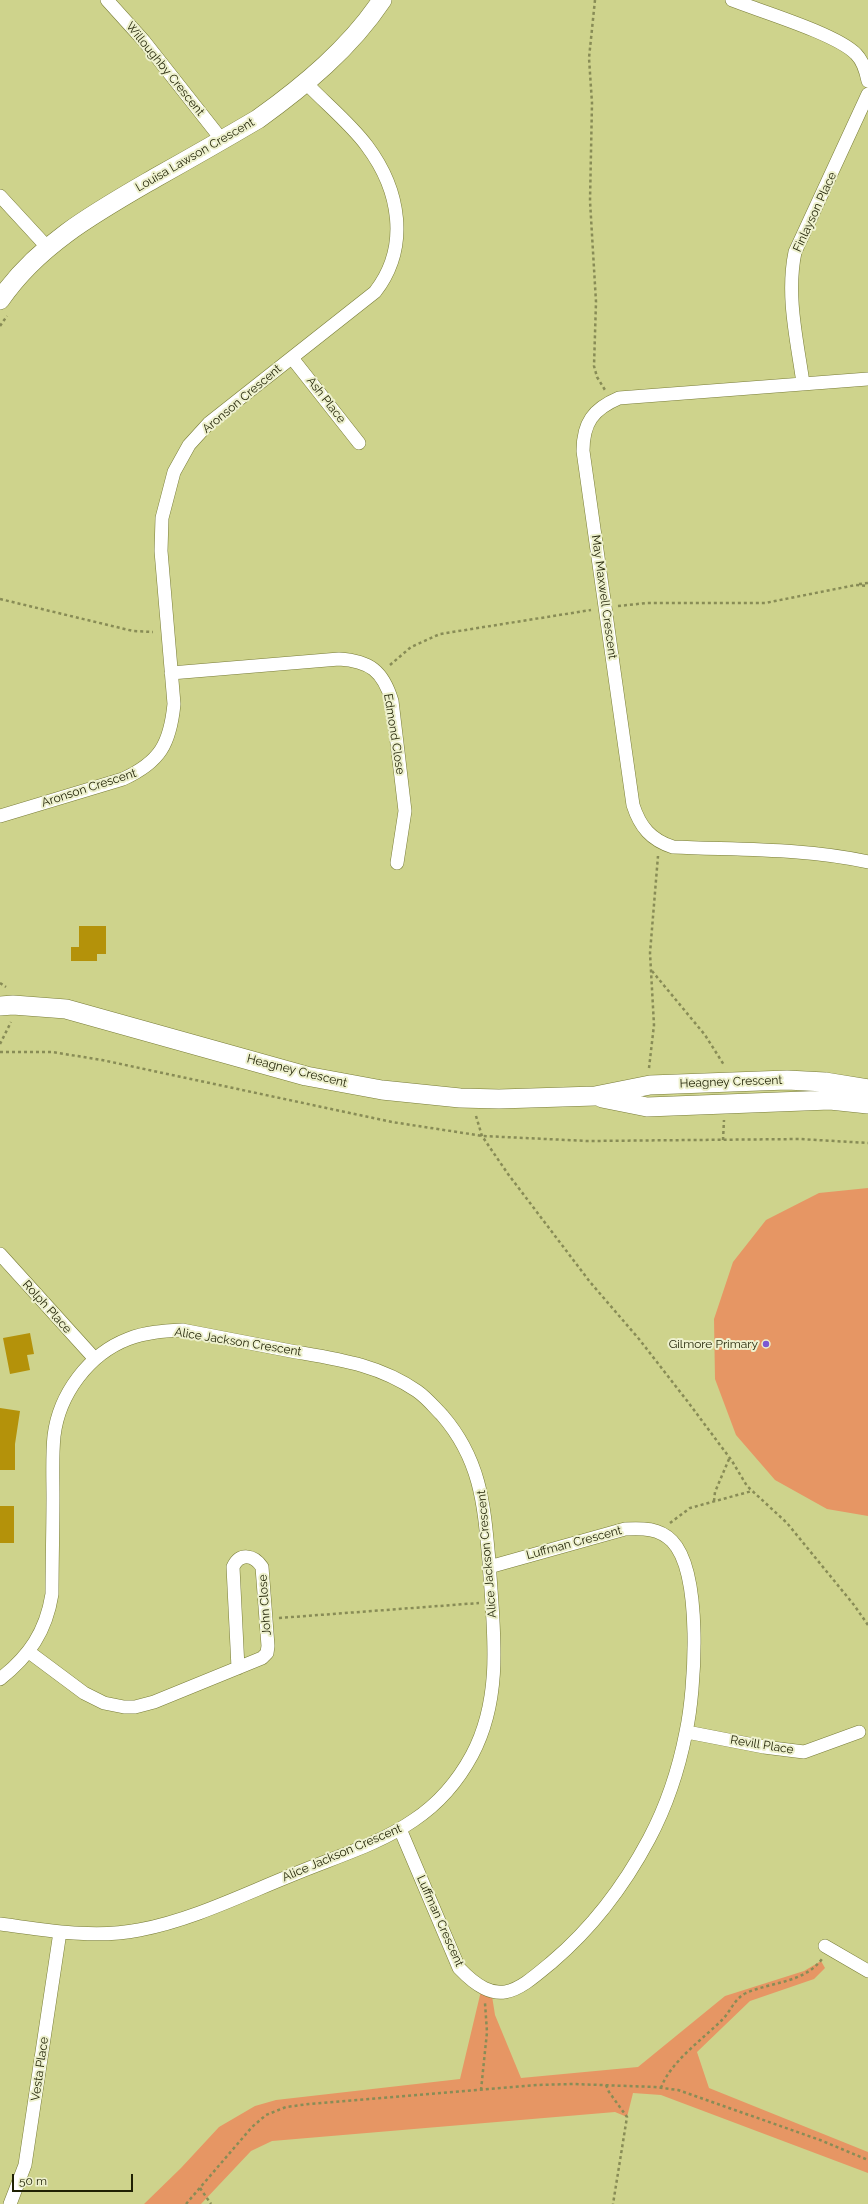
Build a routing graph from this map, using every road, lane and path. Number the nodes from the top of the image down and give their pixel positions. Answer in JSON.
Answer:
{"nodes":[{"id":1,"x":107,"y":0,"type":"edge"},
{"id":2,"x":382,"y":0,"type":"edge"},
{"id":3,"x":595,"y":0,"type":"edge"},
{"id":4,"x":732,"y":0,"type":"edge"},
{"id":5,"x":868,"y":81,"type":"edge"},
{"id":6,"x":306,"y":83,"type":"junction"},
{"id":7,"x":868,"y":94,"type":"edge"},
{"id":8,"x":222,"y":140,"type":"junction"},
{"id":9,"x":0,"y":196,"type":"edge"},
{"id":10,"x":48,"y":248,"type":"junction"},
{"id":11,"x":0,"y":300,"type":"edge"},
{"id":12,"x":292,"y":358,"type":"junction"},
{"id":13,"x":868,"y":379,"type":"edge"},
{"id":14,"x":803,"y":384,"type":"junction"},
{"id":15,"x":611,"y":401,"type":"junction"},
{"id":16,"x":359,"y":443,"type":"dead end"},
{"id":17,"x":868,"y":583,"type":"edge"},
{"id":18,"x":856,"y":585,"type":"dead end"},
{"id":19,"x":0,"y":599,"type":"edge"},
{"id":20,"x":168,"y":631,"type":"junction"},
{"id":21,"x":172,"y":673,"type":"junction"},
{"id":22,"x":0,"y":816,"type":"edge"},
{"id":23,"x":661,"y":843,"type":"junction"},
{"id":24,"x":868,"y":862,"type":"edge"},
{"id":25,"x":397,"y":863,"type":"dead end"},
{"id":26,"x":651,"y":971,"type":"junction"},
{"id":27,"x":0,"y":983,"type":"edge"},
{"id":28,"x":5,"y":1004,"type":"edge"},
{"id":29,"x":0,"y":1044,"type":"edge"},
{"id":30,"x":726,"y":1069,"type":"dead end"},
{"id":31,"x":648,"y":1074,"type":"dead end"},
{"id":32,"x":868,"y":1089,"type":"edge"},
{"id":33,"x":831,"y":1091,"type":"junction"},
{"id":34,"x":476,"y":1098,"type":"junction"},
{"id":35,"x":868,"y":1104,"type":"edge"},
{"id":36,"x":0,"y":1254,"type":"edge"},
{"id":37,"x":94,"y":1359,"type":"junction"},
{"id":38,"x":729,"y":1459,"type":"junction"},
{"id":39,"x":752,"y":1491,"type":"junction"},
{"id":40,"x":714,"y":1501,"type":"junction"},
{"id":41,"x":660,"y":1532,"type":"junction"},
{"id":42,"x":489,"y":1567,"type":"junction"},
{"id":43,"x":492,"y":1602,"type":"junction"},
{"id":44,"x":266,"y":1616,"type":"junction"},
{"id":45,"x":868,"y":1625,"type":"edge"},
{"id":46,"x":29,"y":1652,"type":"junction"},
{"id":47,"x":238,"y":1668,"type":"junction"},
{"id":48,"x":0,"y":1680,"type":"edge"},
{"id":49,"x":686,"y":1732,"type":"junction"},
{"id":50,"x":860,"y":1732,"type":"dead end"},
{"id":51,"x":400,"y":1829,"type":"junction"},
{"id":52,"x":0,"y":1924,"type":"edge"},
{"id":53,"x":60,"y":1932,"type":"junction"},
{"id":54,"x":827,"y":1947,"type":"joint"},
{"id":55,"x":868,"y":1971,"type":"edge"},
{"id":56,"x":488,"y":1990,"type":"junction"},
{"id":57,"x":606,"y":2085,"type":"junction"},
{"id":58,"x":661,"y":2088,"type":"junction"},
{"id":59,"x":481,"y":2090,"type":"junction"},
{"id":60,"x":868,"y":2160,"type":"edge"},
{"id":61,"x":200,"y":2188,"type":"junction"},
{"id":62,"x":10,"y":2204,"type":"edge"},
{"id":63,"x":186,"y":2204,"type":"edge"},
{"id":64,"x":211,"y":2204,"type":"edge"},
{"id":65,"x":613,"y":2204,"type":"edge"}],
"edges":[{"from":1,"to":8,"type":"street","name":"Willoughby Crescent"},
{"from":2,"to":6,"type":"street","name":"Louisa Lawson Crescent"},
{"from":3,"to":15,"type":"path"},
{"from":4,"to":5,"type":"street"},
{"from":6,"to":8,"type":"street","name":"Louisa Lawson Crescent"},
{"from":6,"to":12,"type":"street","name":"Aronson Crescent"},
{"from":7,"to":14,"type":"street","name":"Finlayson Place"},
{"from":8,"to":10,"type":"street","name":"Louisa Lawson Crescent"},
{"from":9,"to":10,"type":"street"},
{"from":10,"to":11,"type":"street","name":"Louisa Lawson Crescent"},
{"from":12,"to":16,"type":"street","name":"Ash Place"},
{"from":12,"to":20,"type":"street","name":"Aronson Crescent"},
{"from":13,"to":14,"type":"street","name":"May Maxwell Crescent"},
{"from":14,"to":15,"type":"street","name":"May Maxwell Crescent"},
{"from":15,"to":23,"type":"street","name":"May Maxwell Crescent"},
{"from":17,"to":18,"type":"path"},
{"from":19,"to":20,"type":"path"},
{"from":20,"to":21,"type":"street","name":"Aronson Crescent"},
{"from":21,"to":22,"type":"street","name":"Aronson Crescent"},
{"from":21,"to":25,"type":"street","name":"Edmond Close"},
{"from":23,"to":24,"type":"street","name":"May Maxwell Crescent"},
{"from":23,"to":26,"type":"path"},
{"from":26,"to":30,"type":"path"},
{"from":26,"to":31,"type":"path"},
{"from":27,"to":28,"type":"path"},
{"from":28,"to":29,"type":"path"},
{"from":28,"to":34,"type":"street","name":"Heagney Crescent"},
{"from":32,"to":33,"type":"street","name":"Heagney Crescent"},
{"from":33,"to":34,"type":"street","name":"Heagney Crescent"},
{"from":33,"to":35,"type":"street","name":"Heagney Crescent"},
{"from":34,"to":38,"type":"path"},
{"from":36,"to":37,"type":"street","name":"Rolph Place"},
{"from":37,"to":42,"type":"street","name":"Alice Jackson Crescent"},
{"from":37,"to":46,"type":"street","name":"Alice Jackson Crescent"},
{"from":38,"to":39,"type":"path"},
{"from":38,"to":40,"type":"path"},
{"from":39,"to":40,"type":"path"},
{"from":39,"to":45,"type":"path"},
{"from":40,"to":41,"type":"path"},
{"from":41,"to":42,"type":"street","name":"Luffman Crescent"},
{"from":41,"to":49,"type":"street","name":"Luffman Crescent"},
{"from":42,"to":43,"type":"street","name":"Alice Jackson Crescent"},
{"from":43,"to":44,"type":"path"},
{"from":43,"to":51,"type":"street","name":"Alice Jackson Crescent"},
{"from":44,"to":47,"type":"street","name":"John Close"},
{"from":44,"to":47,"type":"street","name":"John Close"},
{"from":46,"to":47,"type":"street","name":"John Close"},
{"from":46,"to":48,"type":"street","name":"Alice Jackson Crescent"},
{"from":49,"to":50,"type":"street","name":"Revill Place"},
{"from":49,"to":56,"type":"street","name":"Luffman Crescent"},
{"from":51,"to":53,"type":"street","name":"Alice Jackson Crescent"},
{"from":51,"to":56,"type":"street","name":"Luffman Crescent"},
{"from":52,"to":53,"type":"street","name":"Alice Jackson Crescent"},
{"from":53,"to":62,"type":"street","name":"Vesta Place"},
{"from":54,"to":55,"type":"street"},
{"from":54,"to":58,"type":"path"},
{"from":56,"to":59,"type":"path"},
{"from":57,"to":58,"type":"path"},
{"from":57,"to":59,"type":"path"},
{"from":57,"to":65,"type":"path"},
{"from":58,"to":60,"type":"path"},
{"from":59,"to":61,"type":"path"},
{"from":61,"to":63,"type":"path"},
{"from":61,"to":64,"type":"path"}]}
